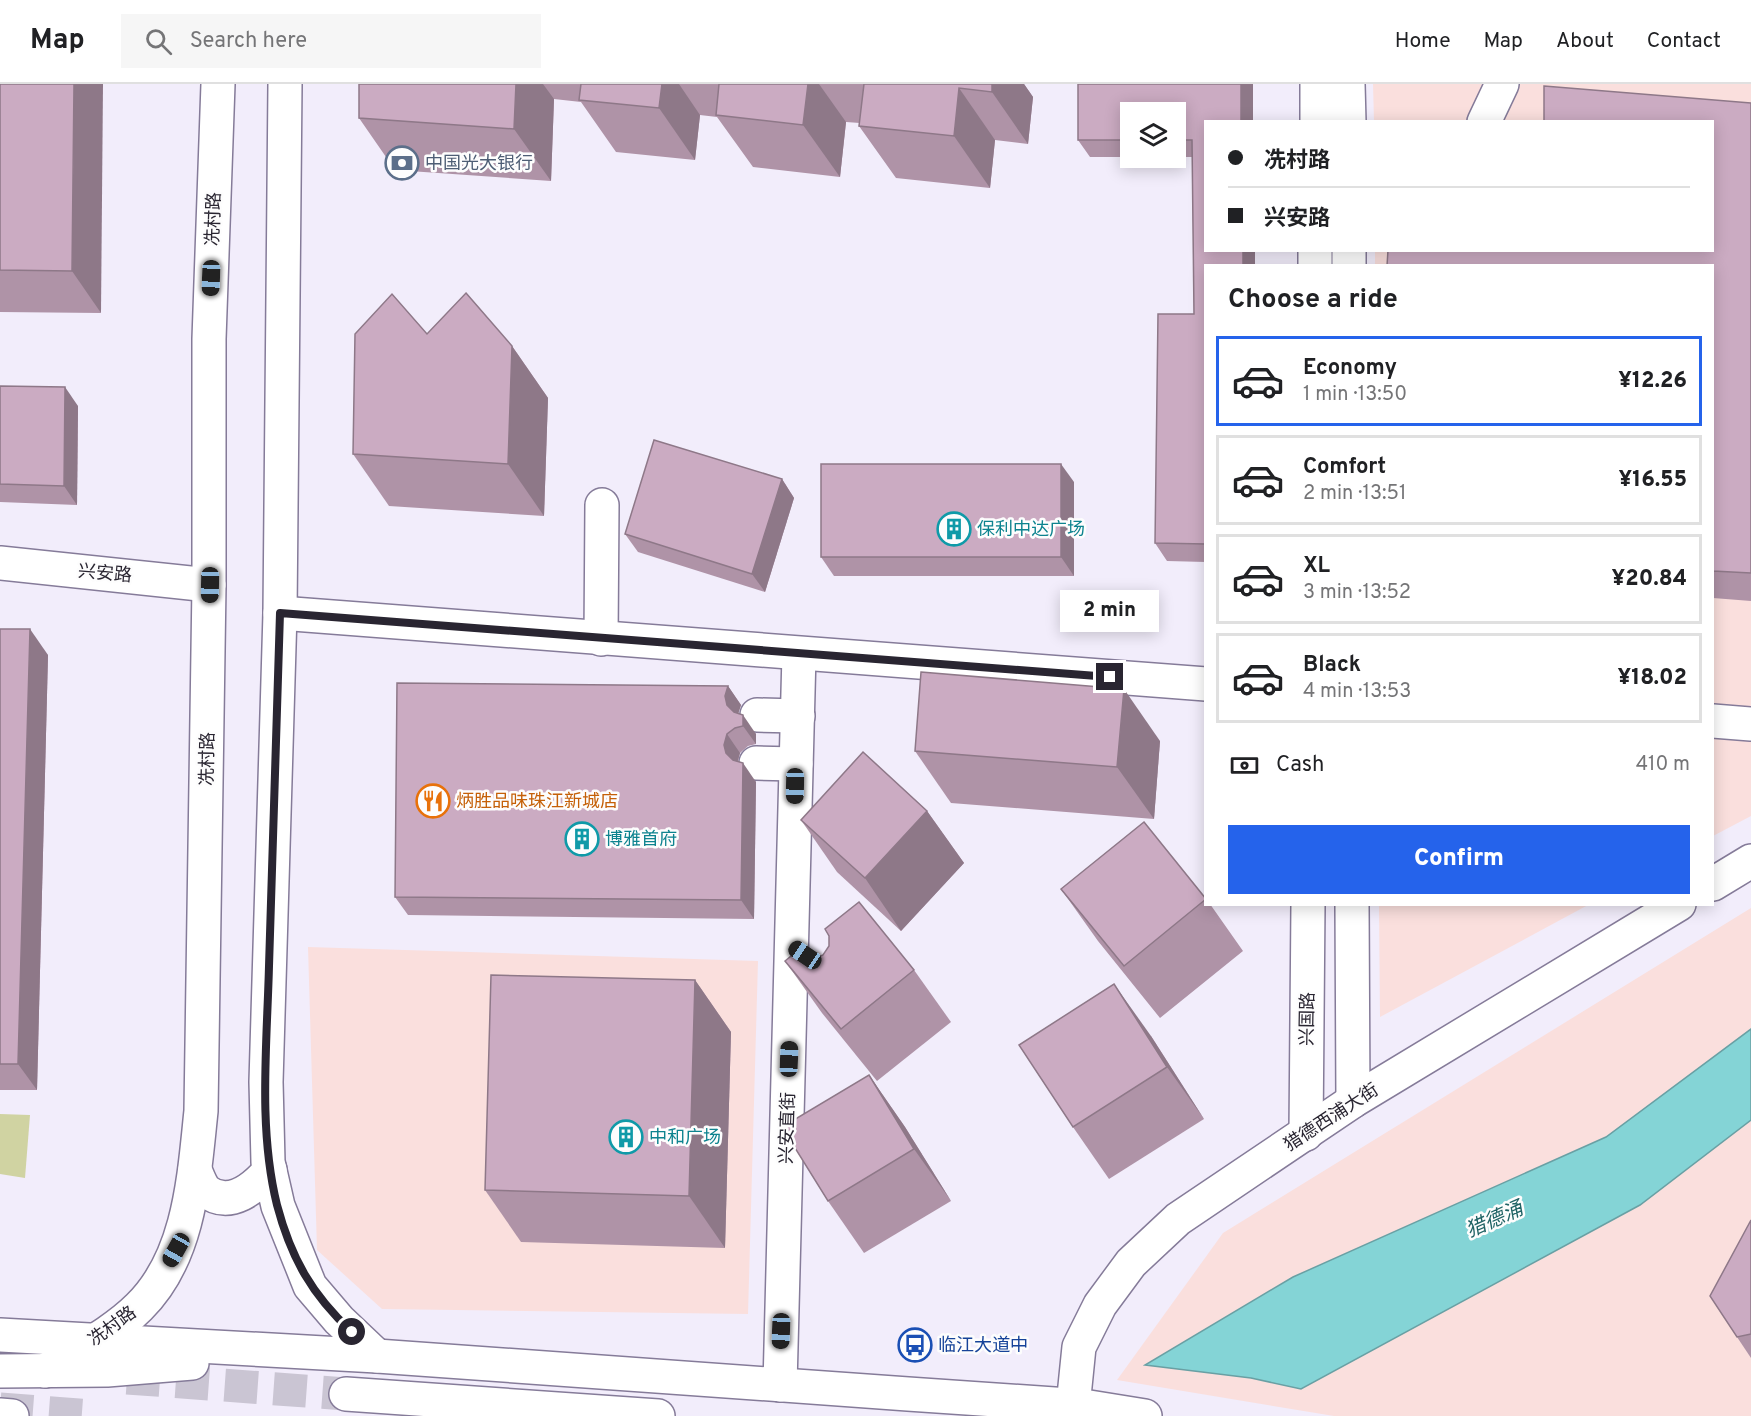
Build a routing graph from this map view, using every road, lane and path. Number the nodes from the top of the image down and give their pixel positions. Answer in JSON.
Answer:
{"nodes":[{"id":1,"x":218,"y":84,"type":"edge"},
{"id":2,"x":285,"y":84,"type":"edge"},
{"id":3,"x":1317,"y":84,"type":"edge"},
{"id":4,"x":1348,"y":84,"type":"edge"},
{"id":5,"x":1502,"y":84,"type":"edge"},
{"id":6,"x":1317,"y":120,"type":"edge"},
{"id":7,"x":1348,"y":120,"type":"edge"},
{"id":8,"x":1485,"y":120,"type":"edge"},
{"id":9,"x":602,"y":504,"type":"dead end"},
{"id":10,"x":0,"y":563,"type":"edge"},
{"id":11,"x":210,"y":585,"type":"junction"},
{"id":12,"x":280,"y":613,"type":"junction"},
{"id":13,"x":601,"y":639,"type":"junction"},
{"id":14,"x":799,"y":654,"type":"junction"},
{"id":15,"x":1204,"y":684,"type":"edge"},
{"id":16,"x":757,"y":715,"type":"dead end"},
{"id":17,"x":798,"y":716,"type":"junction"},
{"id":18,"x":1714,"y":721,"type":"edge"},
{"id":19,"x":1751,"y":724,"type":"edge"},
{"id":20,"x":756,"y":763,"type":"dead end"},
{"id":21,"x":796,"y":764,"type":"junction"},
{"id":22,"x":1751,"y":861,"type":"edge"},
{"id":23,"x":1714,"y":883,"type":"edge"},
{"id":24,"x":1308,"y":906,"type":"edge"},
{"id":25,"x":1352,"y":906,"type":"edge"},
{"id":26,"x":1676,"y":906,"type":"edge"},
{"id":27,"x":1353,"y":1101,"type":"junction"},
{"id":28,"x":1306,"y":1134,"type":"junction"},
{"id":29,"x":195,"y":1170,"type":"junction"},
{"id":30,"x":270,"y":1170,"type":"junction"},
{"id":31,"x":0,"y":1335,"type":"edge"},
{"id":32,"x":92,"y":1341,"type":"junction"},
{"id":33,"x":271,"y":1352,"type":"junction"},
{"id":34,"x":377,"y":1356,"type":"junction"},
{"id":35,"x":0,"y":1371,"type":"edge"},
{"id":36,"x":45,"y":1371,"type":"junction"},
{"id":37,"x":780,"y":1385,"type":"junction"},
{"id":38,"x":346,"y":1394,"type":"tunnel mouth"},
{"id":39,"x":1073,"y":1406,"type":"junction"},
{"id":40,"x":0,"y":1415,"type":"edge"},
{"id":41,"x":12,"y":1416,"type":"edge"},
{"id":42,"x":658,"y":1416,"type":"edge"},
{"id":43,"x":1145,"y":1416,"type":"edge"}],
"edges":[{"from":1,"to":11,"type":"main road","name":"冼村路"},
{"from":2,"to":12,"type":"main road"},
{"from":3,"to":6,"type":"main road"},
{"from":4,"to":7,"type":"main road"},
{"from":5,"to":8,"type":"main road"},
{"from":9,"to":13,"type":"main road"},
{"from":10,"to":11,"type":"main road","name":"兴安路"},
{"from":11,"to":29,"type":"main road","name":"冼村路"},
{"from":12,"to":13,"type":"main road"},
{"from":12,"to":30,"type":"main road"},
{"from":13,"to":14,"type":"main road"},
{"from":14,"to":15,"type":"main road"},
{"from":14,"to":17,"type":"main road","name":"兴安直街"},
{"from":16,"to":17,"type":"main road"},
{"from":17,"to":21,"type":"main road","name":"兴安直街"},
{"from":18,"to":19,"type":"main road"},
{"from":20,"to":21,"type":"main road"},
{"from":21,"to":37,"type":"main road","name":"兴安直街"},
{"from":22,"to":23,"type":"main road"},
{"from":24,"to":28,"type":"main road","name":"兴国路"},
{"from":25,"to":27,"type":"main road"},
{"from":26,"to":27,"type":"main road","name":"猎德西浦大街"},
{"from":27,"to":28,"type":"main road","name":"猎德西浦大街"},
{"from":28,"to":39,"type":"main road","name":"猎德西浦大街"},
{"from":29,"to":30,"type":"main road"},
{"from":29,"to":32,"type":"main road","name":"冼村路"},
{"from":30,"to":34,"type":"main road"},
{"from":31,"to":32,"type":"main road"},
{"from":32,"to":33,"type":"main road"},
{"from":32,"to":36,"type":"main road","name":"冼村路"},
{"from":33,"to":34,"type":"main road"},
{"from":33,"to":36,"type":"main road"},
{"from":34,"to":37,"type":"main road"},
{"from":35,"to":36,"type":"main road"},
{"from":37,"to":39,"type":"main road"},
{"from":38,"to":42,"type":"main road"},
{"from":39,"to":43,"type":"main road"},
{"from":40,"to":41,"type":"main road"}]}
